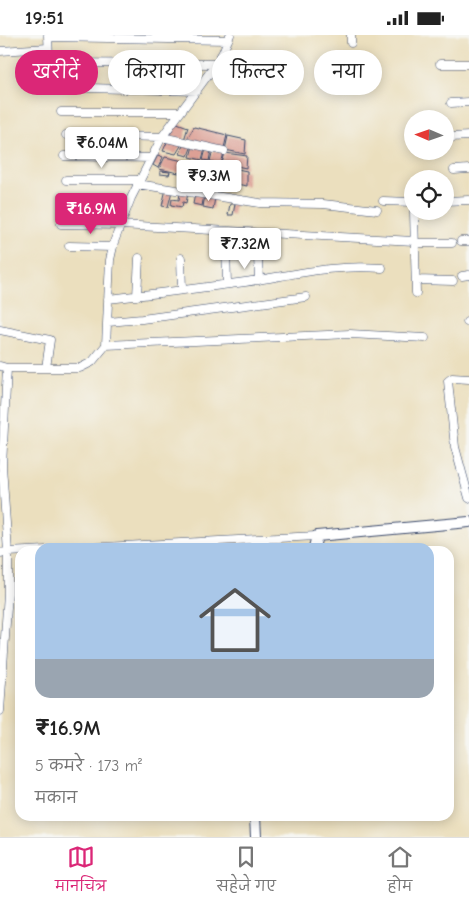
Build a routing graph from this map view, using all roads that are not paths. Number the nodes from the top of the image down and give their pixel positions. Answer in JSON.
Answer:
{"nodes":[{"id":1,"x":48,"y":36,"type":"edge"},
{"id":2,"x":229,"y":38,"type":"edge"},
{"id":3,"x":48,"y":48,"type":"joint"},
{"id":4,"x":223,"y":50,"type":"edge"},
{"id":5,"x":0,"y":51,"type":"edge"},
{"id":6,"x":98,"y":63,"type":"edge"},
{"id":7,"x":212,"y":64,"type":"edge"},
{"id":8,"x":440,"y":64,"type":"dead end"},
{"id":9,"x":469,"y":64,"type":"edge"},
{"id":10,"x":212,"y":70,"type":"edge"},
{"id":11,"x":202,"y":84,"type":"edge"},
{"id":12,"x":194,"y":95,"type":"edge"},
{"id":13,"x":469,"y":102,"type":"edge"},
{"id":14,"x":451,"y":103,"type":"dead end"},
{"id":15,"x":61,"y":112,"type":"dead end"},
{"id":16,"x":180,"y":112,"type":"junction"},
{"id":17,"x":66,"y":135,"type":"dead end"},
{"id":18,"x":469,"y":136,"type":"edge"},
{"id":19,"x":162,"y":137,"type":"junction"},
{"id":20,"x":454,"y":137,"type":"edge"},
{"id":21,"x":224,"y":151,"type":"dead end"},
{"id":22,"x":64,"y":156,"type":"dead end"},
{"id":23,"x":151,"y":158,"type":"junction"},
{"id":24,"x":454,"y":169,"type":"dead end"},
{"id":25,"x":469,"y":169,"type":"edge"},
{"id":26,"x":66,"y":180,"type":"dead end"},
{"id":27,"x":138,"y":182,"type":"junction"},
{"id":28,"x":469,"y":200,"type":"edge"},
{"id":29,"x":383,"y":201,"type":"dead end"},
{"id":30,"x":454,"y":201,"type":"edge"},
{"id":31,"x":404,"y":202,"type":"edge"},
{"id":32,"x":377,"y":210,"type":"dead end"},
{"id":33,"x":414,"y":220,"type":"edge"},
{"id":34,"x":61,"y":224,"type":"dead end"},
{"id":35,"x":120,"y":225,"type":"junction"},
{"id":36,"x":257,"y":233,"type":"junction"},
{"id":37,"x":414,"y":242,"type":"junction"},
{"id":38,"x":452,"y":243,"type":"dead end"},
{"id":39,"x":69,"y":246,"type":"dead end"},
{"id":40,"x":226,"y":246,"type":"dead end"},
{"id":41,"x":113,"y":247,"type":"junction"},
{"id":42,"x":139,"y":258,"type":"dead end"},
{"id":43,"x":181,"y":258,"type":"dead end"},
{"id":44,"x":382,"y":269,"type":"dead end"},
{"id":45,"x":259,"y":280,"type":"junction"},
{"id":46,"x":416,"y":280,"type":"junction"},
{"id":47,"x":454,"y":281,"type":"dead end"},
{"id":48,"x":227,"y":284,"type":"junction"},
{"id":49,"x":182,"y":290,"type":"junction"},
{"id":50,"x":416,"y":293,"type":"dead end"},
{"id":51,"x":137,"y":296,"type":"junction"},
{"id":52,"x":306,"y":297,"type":"dead end"},
{"id":53,"x":108,"y":299,"type":"junction"},
{"id":54,"x":108,"y":322,"type":"junction"},
{"id":55,"x":0,"y":329,"type":"edge"},
{"id":56,"x":425,"y":338,"type":"dead end"},
{"id":57,"x":106,"y":345,"type":"junction"},
{"id":58,"x":4,"y":367,"type":"edge"},
{"id":59,"x":46,"y":369,"type":"junction"},
{"id":60,"x":469,"y":379,"type":"edge"},
{"id":61,"x":1,"y":445,"type":"edge"},
{"id":62,"x":1,"y":466,"type":"edge"},
{"id":63,"x":469,"y":498,"type":"edge"},
{"id":64,"x":2,"y":506,"type":"edge"},
{"id":65,"x":469,"y":522,"type":"edge"},
{"id":66,"x":317,"y":536,"type":"junction"},
{"id":67,"x":121,"y":546,"type":"edge"},
{"id":68,"x":314,"y":546,"type":"edge"},
{"id":69,"x":4,"y":552,"type":"edge"},
{"id":70,"x":4,"y":594,"type":"edge"},
{"id":71,"x":2,"y":635,"type":"edge"},
{"id":72,"x":0,"y":711,"type":"edge"},
{"id":73,"x":255,"y":821,"type":"edge"},
{"id":74,"x":256,"y":837,"type":"edge"}],
"edges":[{"from":1,"to":2,"type":"street"},
{"from":1,"to":3,"type":"street"},
{"from":2,"to":4,"type":"street"},
{"from":3,"to":5,"type":"street"},
{"from":6,"to":7,"type":"street"},
{"from":8,"to":9,"type":"street"},
{"from":10,"to":11,"type":"street"},
{"from":12,"to":16,"type":"street"},
{"from":13,"to":14,"type":"street"},
{"from":15,"to":16,"type":"street"},
{"from":16,"to":19,"type":"street"},
{"from":17,"to":19,"type":"street"},
{"from":18,"to":20,"type":"street"},
{"from":19,"to":21,"type":"street"},
{"from":19,"to":23,"type":"street"},
{"from":22,"to":23,"type":"street"},
{"from":23,"to":27,"type":"street"},
{"from":24,"to":25,"type":"street"},
{"from":26,"to":27,"type":"street"},
{"from":27,"to":32,"type":"street"},
{"from":27,"to":35,"type":"street"},
{"from":28,"to":30,"type":"street"},
{"from":29,"to":31,"type":"street"},
{"from":33,"to":37,"type":"street"},
{"from":34,"to":35,"type":"street"},
{"from":35,"to":36,"type":"street"},
{"from":35,"to":41,"type":"street"},
{"from":36,"to":37,"type":"street"},
{"from":36,"to":45,"type":"street"},
{"from":37,"to":38,"type":"street"},
{"from":37,"to":46,"type":"street"},
{"from":39,"to":41,"type":"street"},
{"from":40,"to":48,"type":"street"},
{"from":41,"to":53,"type":"street"},
{"from":42,"to":51,"type":"street"},
{"from":43,"to":49,"type":"street"},
{"from":44,"to":45,"type":"street"},
{"from":45,"to":48,"type":"street"},
{"from":46,"to":47,"type":"street"},
{"from":46,"to":50,"type":"street"},
{"from":48,"to":49,"type":"street"},
{"from":49,"to":51,"type":"street"},
{"from":51,"to":53,"type":"street"},
{"from":52,"to":54,"type":"street"},
{"from":53,"to":54,"type":"street"},
{"from":54,"to":57,"type":"street"},
{"from":55,"to":59,"type":"street"},
{"from":56,"to":57,"type":"street"},
{"from":57,"to":59,"type":"street"},
{"from":58,"to":59,"type":"street"},
{"from":58,"to":61,"type":"street"},
{"from":60,"to":63,"type":"street"},
{"from":61,"to":62,"type":"street"},
{"from":62,"to":64,"type":"street"},
{"from":64,"to":69,"type":"street"},
{"from":65,"to":66,"type":"street"},
{"from":66,"to":67,"type":"street"},
{"from":66,"to":68,"type":"street"},
{"from":69,"to":70,"type":"street"},
{"from":70,"to":71,"type":"street"},
{"from":71,"to":72,"type":"street"},
{"from":73,"to":74,"type":"street"}]}
